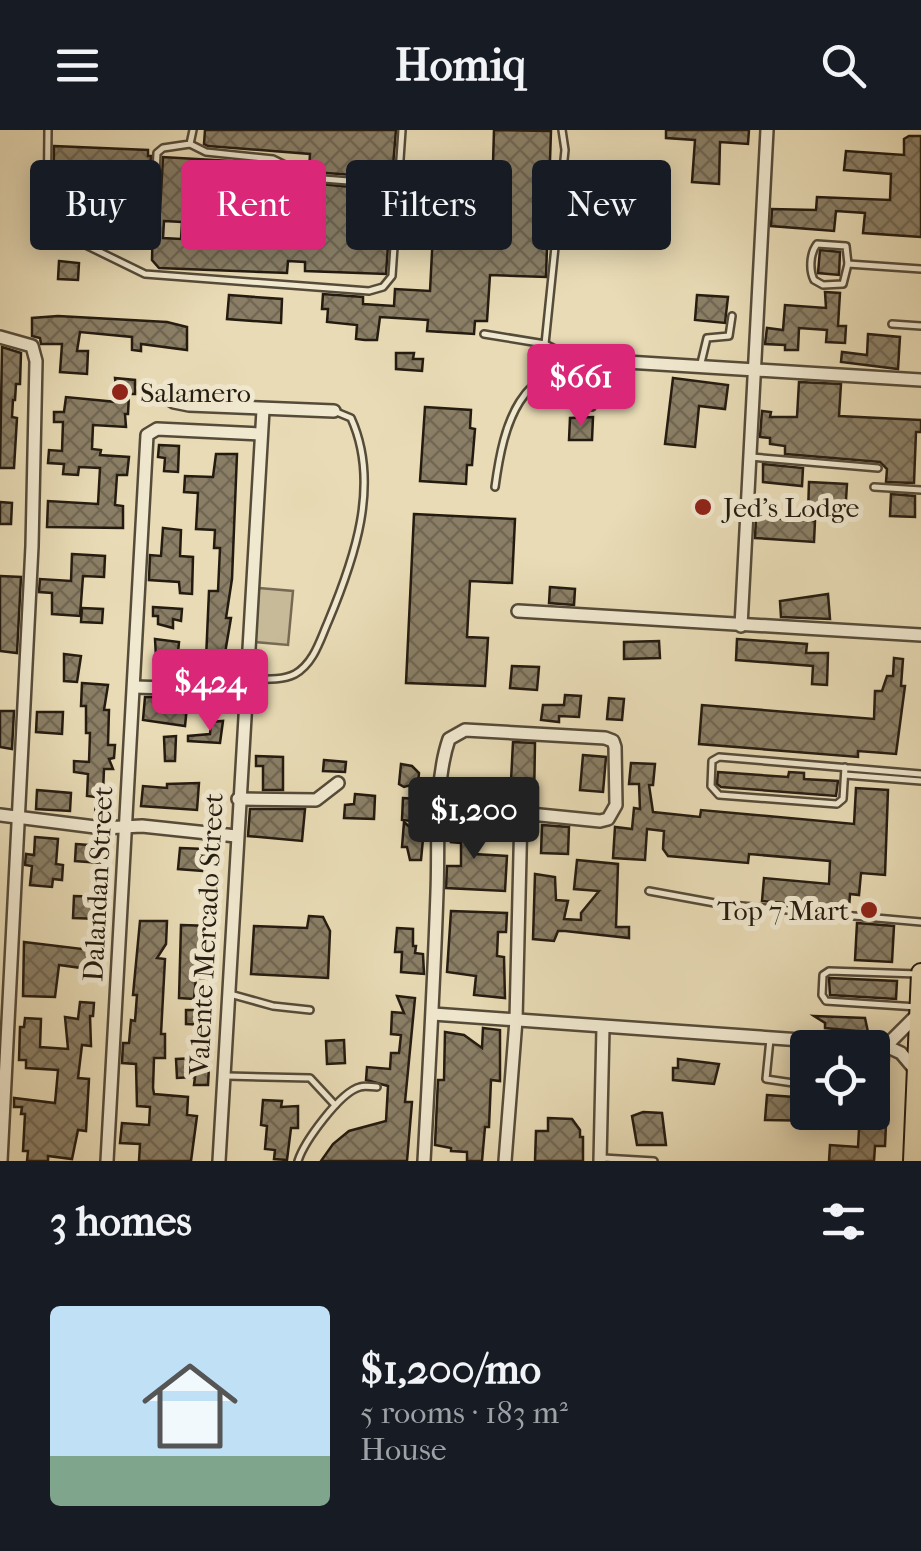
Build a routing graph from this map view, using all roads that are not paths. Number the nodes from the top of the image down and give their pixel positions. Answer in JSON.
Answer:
{"nodes":[{"id":1,"x":48,"y":130,"type":"edge"},
{"id":2,"x":193,"y":130,"type":"edge"},
{"id":3,"x":402,"y":130,"type":"edge"},
{"id":4,"x":562,"y":130,"type":"edge"},
{"id":5,"x":766,"y":130,"type":"edge"},
{"id":6,"x":190,"y":144,"type":"junction"},
{"id":7,"x":157,"y":160,"type":"edge"},
{"id":8,"x":400,"y":160,"type":"edge"},
{"id":9,"x":346,"y":181,"type":"edge"},
{"id":10,"x":394,"y":250,"type":"edge"},
{"id":11,"x":848,"y":264,"type":"junction"},
{"id":12,"x":921,"y":270,"type":"edge"},
{"id":13,"x":732,"y":316,"type":"dead end"},
{"id":14,"x":892,"y":324,"type":"dead end"},
{"id":15,"x":921,"y":326,"type":"edge"},
{"id":16,"x":484,"y":334,"type":"dead end"},
{"id":17,"x":0,"y":337,"type":"edge"},
{"id":18,"x":545,"y":344,"type":"junction"},
{"id":19,"x":587,"y":361,"type":"junction"},
{"id":20,"x":700,"y":366,"type":"junction"},
{"id":21,"x":753,"y":370,"type":"junction"},
{"id":22,"x":921,"y":380,"type":"edge"},
{"id":23,"x":160,"y":394,"type":"dead end"},
{"id":24,"x":592,"y":408,"type":"dead end"},
{"id":25,"x":263,"y":410,"type":"junction"},
{"id":26,"x":334,"y":411,"type":"joint"},
{"id":27,"x":261,"y":434,"type":"junction"},
{"id":28,"x":749,"y":457,"type":"junction"},
{"id":29,"x":878,"y":468,"type":"dead end"},
{"id":30,"x":495,"y":487,"type":"dead end"},
{"id":31,"x":874,"y":487,"type":"dead end"},
{"id":32,"x":921,"y":490,"type":"edge"},
{"id":33,"x":518,"y":612,"type":"dead end"},
{"id":34,"x":741,"y":626,"type":"junction"},
{"id":35,"x":921,"y":635,"type":"edge"},
{"id":36,"x":246,"y":679,"type":"junction"},
{"id":37,"x":134,"y":687,"type":"junction"},
{"id":38,"x":170,"y":688,"type":"dead end"},
{"id":39,"x":846,"y":767,"type":"junction"},
{"id":40,"x":845,"y":776,"type":"junction"},
{"id":41,"x":921,"y":777,"type":"edge"},
{"id":42,"x":338,"y":782,"type":"dead end"},
{"id":43,"x":238,"y":799,"type":"junction"},
{"id":44,"x":440,"y":805,"type":"junction"},
{"id":45,"x":521,"y":812,"type":"junction"},
{"id":46,"x":0,"y":816,"type":"edge"},
{"id":47,"x":19,"y":816,"type":"junction"},
{"id":48,"x":126,"y":828,"type":"junction"},
{"id":49,"x":236,"y":836,"type":"junction"},
{"id":50,"x":649,"y":891,"type":"dead end"},
{"id":51,"x":921,"y":922,"type":"edge"},
{"id":52,"x":921,"y":974,"type":"edge"},
{"id":53,"x":228,"y":993,"type":"junction"},
{"id":54,"x":920,"y":1009,"type":"edge"},
{"id":55,"x":310,"y":1010,"type":"dead end"},
{"id":56,"x":433,"y":1014,"type":"junction"},
{"id":57,"x":516,"y":1020,"type":"junction"},
{"id":58,"x":603,"y":1028,"type":"junction"},
{"id":59,"x":770,"y":1038,"type":"junction"},
{"id":60,"x":790,"y":1039,"type":"edge"},
{"id":61,"x":890,"y":1043,"type":"edge"},
{"id":62,"x":890,"y":1048,"type":"edge"},
{"id":63,"x":917,"y":1072,"type":"junction"},
{"id":64,"x":224,"y":1076,"type":"junction"},
{"id":65,"x":790,"y":1083,"type":"edge"},
{"id":66,"x":376,"y":1087,"type":"dead end"},
{"id":67,"x":335,"y":1105,"type":"junction"},
{"id":68,"x":915,"y":1115,"type":"junction"},
{"id":69,"x":600,"y":1160,"type":"edge"},
{"id":70,"x":1,"y":1161,"type":"edge"},
{"id":71,"x":107,"y":1161,"type":"edge"},
{"id":72,"x":219,"y":1161,"type":"edge"},
{"id":73,"x":298,"y":1161,"type":"edge"},
{"id":74,"x":424,"y":1161,"type":"edge"},
{"id":75,"x":505,"y":1161,"type":"edge"},
{"id":76,"x":654,"y":1161,"type":"edge"},
{"id":77,"x":900,"y":1161,"type":"edge"},
{"id":78,"x":913,"y":1161,"type":"edge"}],
"edges":[{"from":1,"to":10,"type":"lane"},
{"from":2,"to":6,"type":"lane"},
{"from":3,"to":8,"type":"lane"},
{"from":4,"to":18,"type":"lane"},
{"from":5,"to":21,"type":"street"},
{"from":6,"to":7,"type":"lane"},
{"from":6,"to":9,"type":"lane"},
{"from":11,"to":11,"type":"lane"},
{"from":11,"to":12,"type":"lane"},
{"from":13,"to":20,"type":"lane"},
{"from":14,"to":15,"type":"lane"},
{"from":16,"to":18,"type":"lane"},
{"from":17,"to":47,"type":"street"},
{"from":18,"to":19,"type":"lane"},
{"from":19,"to":20,"type":"street"},
{"from":19,"to":24,"type":"lane"},
{"from":19,"to":30,"type":"lane"},
{"from":20,"to":21,"type":"street"},
{"from":21,"to":22,"type":"street"},
{"from":21,"to":28,"type":"street"},
{"from":23,"to":25,"type":"street"},
{"from":25,"to":26,"type":"street"},
{"from":25,"to":27,"type":"street","name":"Valente Mercado Street"},
{"from":26,"to":36,"type":"lane"},
{"from":27,"to":36,"type":"street","name":"Valente Mercado Street"},
{"from":27,"to":37,"type":"street","name":"Dalandan Street"},
{"from":28,"to":29,"type":"lane"},
{"from":28,"to":34,"type":"street"},
{"from":31,"to":32,"type":"lane"},
{"from":33,"to":34,"type":"street"},
{"from":34,"to":35,"type":"street"},
{"from":36,"to":43,"type":"street","name":"Valente Mercado Street"},
{"from":37,"to":38,"type":"street"},
{"from":37,"to":48,"type":"street","name":"Dalandan Street"},
{"from":39,"to":40,"type":"lane"},
{"from":39,"to":40,"type":"lane"},
{"from":39,"to":41,"type":"lane"},
{"from":40,"to":41,"type":"lane"},
{"from":42,"to":43,"type":"street"},
{"from":43,"to":49,"type":"street","name":"Valente Mercado Street"},
{"from":44,"to":45,"type":"street"},
{"from":44,"to":45,"type":"street"},
{"from":44,"to":56,"type":"street"},
{"from":45,"to":57,"type":"street"},
{"from":46,"to":47,"type":"street"},
{"from":47,"to":48,"type":"street"},
{"from":47,"to":70,"type":"street"},
{"from":48,"to":49,"type":"street"},
{"from":48,"to":71,"type":"street","name":"Dalandan Street"},
{"from":49,"to":53,"type":"street","name":"Valente Mercado Street"},
{"from":50,"to":51,"type":"lane"},
{"from":52,"to":54,"type":"main road"},
{"from":52,"to":54,"type":"lane"},
{"from":53,"to":55,"type":"lane"},
{"from":53,"to":64,"type":"street","name":"Valente Mercado Street"},
{"from":54,"to":61,"type":"street"},
{"from":54,"to":63,"type":"main road"},
{"from":56,"to":57,"type":"street"},
{"from":56,"to":74,"type":"street"},
{"from":57,"to":58,"type":"street"},
{"from":57,"to":75,"type":"street"},
{"from":58,"to":59,"type":"street"},
{"from":58,"to":69,"type":"street"},
{"from":59,"to":60,"type":"street"},
{"from":59,"to":65,"type":"lane"},
{"from":62,"to":63,"type":"street"},
{"from":63,"to":68,"type":"main road"},
{"from":64,"to":67,"type":"lane"},
{"from":64,"to":72,"type":"street","name":"Valente Mercado Street"},
{"from":66,"to":67,"type":"lane"},
{"from":67,"to":73,"type":"lane"},
{"from":68,"to":77,"type":"main road"},
{"from":68,"to":78,"type":"main road"},
{"from":69,"to":76,"type":"lane"}]}
